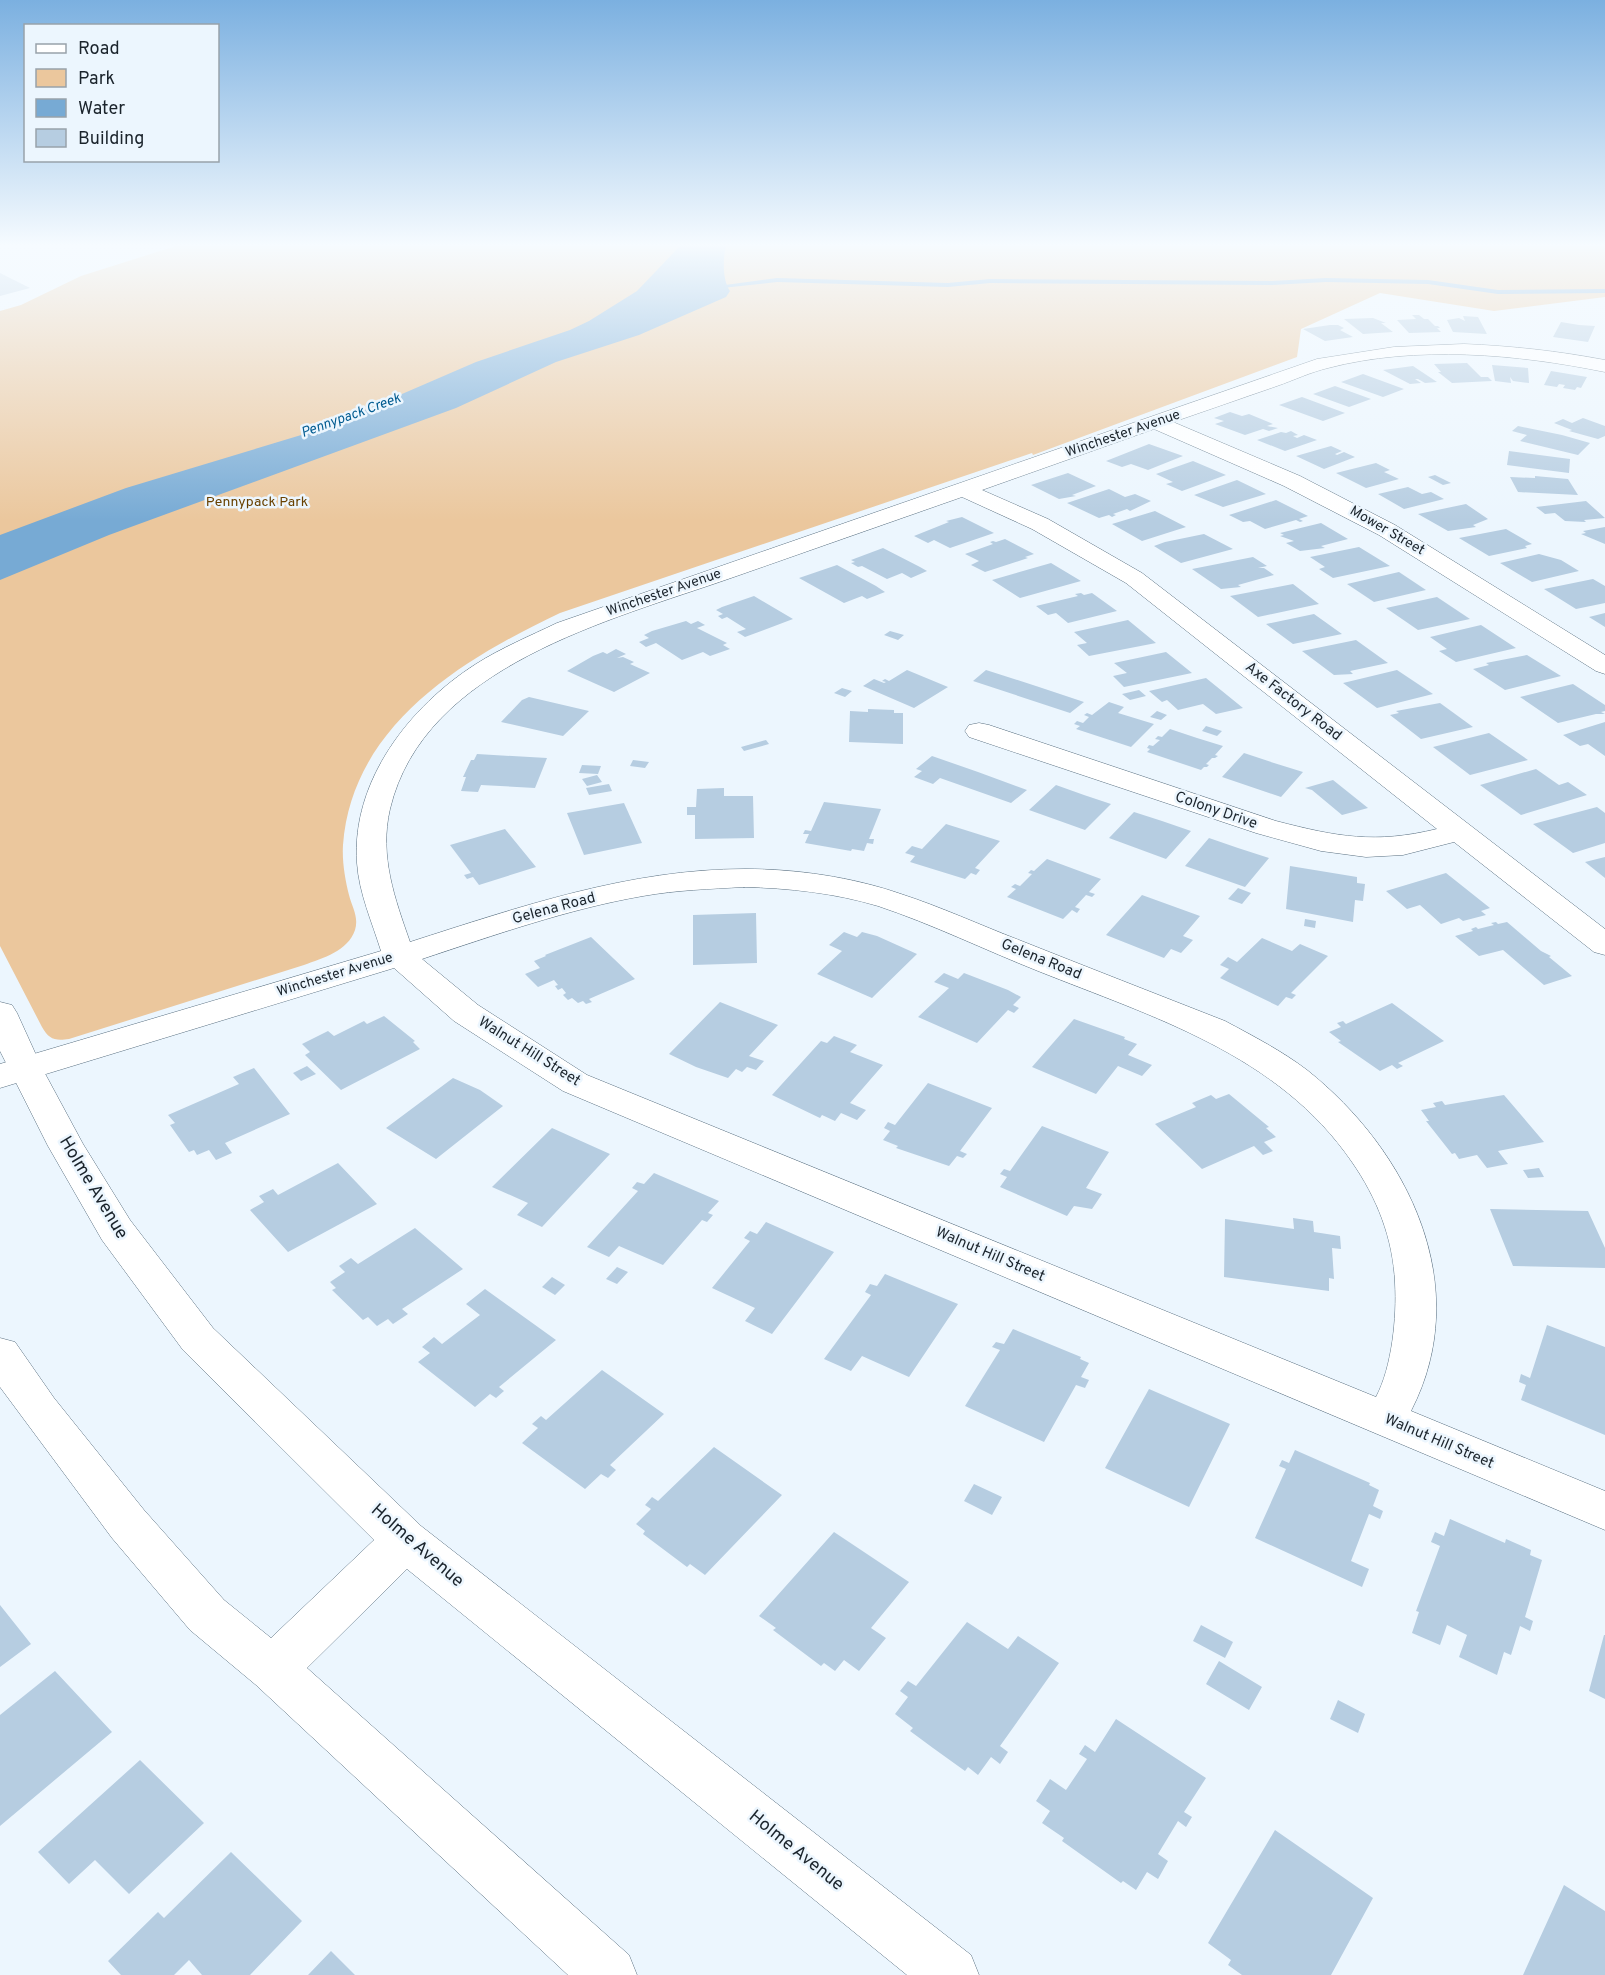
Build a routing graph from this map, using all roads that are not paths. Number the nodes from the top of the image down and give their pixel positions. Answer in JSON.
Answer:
{"nodes":[{"id":1,"x":1605,"y":366,"type":"edge"},
{"id":2,"x":1155,"y":422,"type":"junction"},
{"id":3,"x":963,"y":489,"type":"junction"},
{"id":4,"x":1605,"y":666,"type":"edge"},
{"id":5,"x":979,"y":731,"type":"dead end"},
{"id":6,"x":1460,"y":832,"type":"junction"},
{"id":7,"x":1605,"y":945,"type":"edge"},
{"id":8,"x":399,"y":956,"type":"junction"},
{"id":9,"x":0,"y":1013,"type":"edge"},
{"id":10,"x":13,"y":1072,"type":"edge"},
{"id":11,"x":0,"y":1353,"type":"edge"},
{"id":12,"x":1385,"y":1419,"type":"junction"},
{"id":13,"x":1605,"y":1511,"type":"edge"},
{"id":14,"x":405,"y":1540,"type":"junction"},
{"id":15,"x":273,"y":1669,"type":"junction"},
{"id":16,"x":609,"y":1975,"type":"edge"},
{"id":17,"x":951,"y":1975,"type":"edge"}],
"edges":[{"from":1,"to":2,"type":"street","name":"Winchester Avenue"},
{"from":2,"to":3,"type":"street","name":"Winchester Avenue"},
{"from":2,"to":4,"type":"street","name":"Mower Street"},
{"from":3,"to":6,"type":"street","name":"Axe Factory Road"},
{"from":3,"to":8,"type":"street","name":"Winchester Avenue"},
{"from":5,"to":6,"type":"street","name":"Colony Drive"},
{"from":6,"to":7,"type":"street","name":"Axe Factory Road"},
{"from":8,"to":10,"type":"street","name":"Winchester Avenue"},
{"from":8,"to":12,"type":"street","name":"Walnut Hill Street"},
{"from":8,"to":12,"type":"street","name":"Gelena Road"},
{"from":9,"to":10,"type":"street","name":"Holme Avenue"},
{"from":10,"to":14,"type":"street","name":"Holme Avenue"},
{"from":11,"to":15,"type":"street"},
{"from":12,"to":13,"type":"street","name":"Walnut Hill Street"},
{"from":14,"to":15,"type":"street"},
{"from":14,"to":17,"type":"street","name":"Holme Avenue"},
{"from":15,"to":16,"type":"street"}]}
